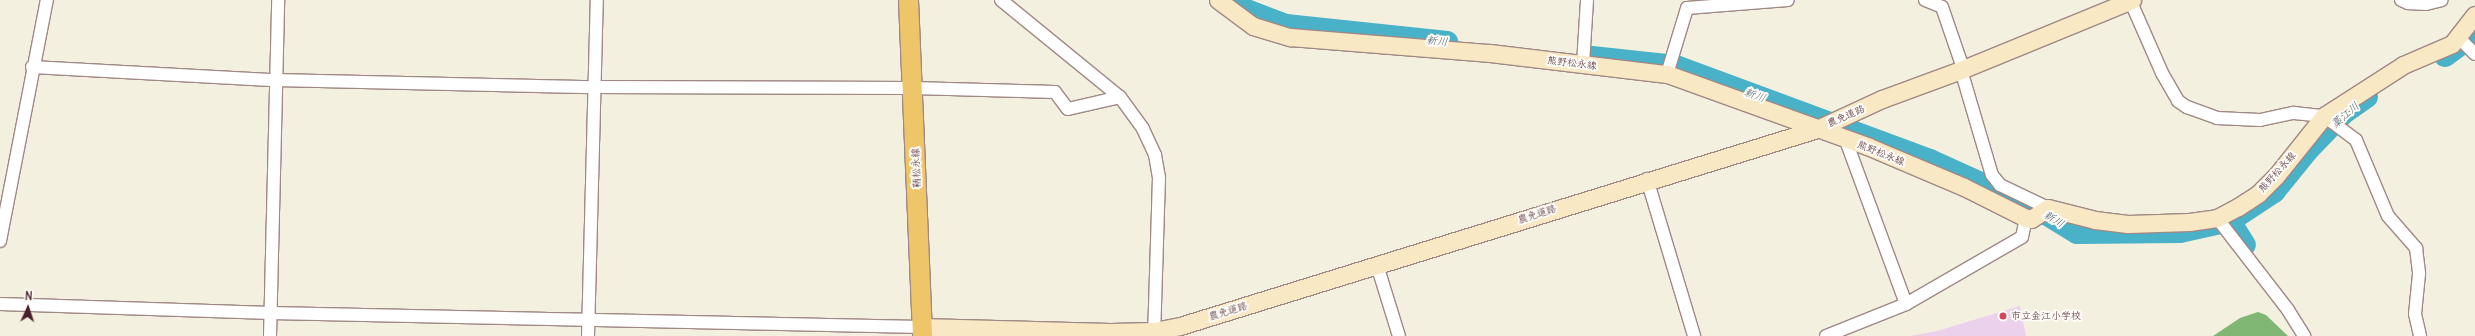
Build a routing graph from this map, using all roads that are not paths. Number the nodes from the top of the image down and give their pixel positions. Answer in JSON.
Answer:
{"nodes":[{"id":1,"x":47,"y":0,"type":"edge"},
{"id":2,"x":278,"y":0,"type":"edge"},
{"id":3,"x":597,"y":0,"type":"edge"},
{"id":4,"x":908,"y":0,"type":"edge"},
{"id":5,"x":1001,"y":0,"type":"edge"},
{"id":6,"x":1218,"y":0,"type":"edge"},
{"id":7,"x":1588,"y":0,"type":"edge"},
{"id":8,"x":1788,"y":0,"type":"edge"},
{"id":9,"x":1925,"y":0,"type":"edge"},
{"id":10,"x":2131,"y":0,"type":"edge"},
{"id":11,"x":2401,"y":0,"type":"edge"},
{"id":12,"x":2442,"y":0,"type":"edge"},
{"id":13,"x":1689,"y":4,"type":"edge"},
{"id":14,"x":1942,"y":4,"type":"edge"},
{"id":15,"x":2475,"y":15,"type":"edge"},
{"id":16,"x":2466,"y":45,"type":"edge"},
{"id":17,"x":1583,"y":64,"type":"junction"},
{"id":18,"x":32,"y":67,"type":"junction"},
{"id":19,"x":1962,"y":69,"type":"junction"},
{"id":20,"x":1667,"y":71,"type":"junction"},
{"id":21,"x":275,"y":80,"type":"junction"},
{"id":22,"x":594,"y":87,"type":"junction"},
{"id":23,"x":913,"y":88,"type":"junction"},
{"id":24,"x":1120,"y":97,"type":"junction"},
{"id":25,"x":2331,"y":120,"type":"junction"},
{"id":26,"x":1820,"y":127,"type":"junction"},
{"id":27,"x":1845,"y":138,"type":"junction"},
{"id":28,"x":1647,"y":179,"type":"junction"},
{"id":29,"x":2039,"y":213,"type":"junction"},
{"id":30,"x":2217,"y":218,"type":"junction"},
{"id":31,"x":0,"y":241,"type":"edge"},
{"id":32,"x":1377,"y":265,"type":"junction"},
{"id":33,"x":0,"y":304,"type":"edge"},
{"id":34,"x":1906,"y":304,"type":"junction"},
{"id":35,"x":271,"y":313,"type":"junction"},
{"id":36,"x":589,"y":321,"type":"junction"},
{"id":37,"x":922,"y":331,"type":"edge"},
{"id":38,"x":1154,"y":333,"type":"edge"},
{"id":39,"x":270,"y":336,"type":"edge"},
{"id":40,"x":588,"y":336,"type":"edge"},
{"id":41,"x":1399,"y":336,"type":"edge"},
{"id":42,"x":1694,"y":336,"type":"edge"},
{"id":43,"x":1826,"y":336,"type":"edge"},
{"id":44,"x":2304,"y":336,"type":"edge"},
{"id":45,"x":2420,"y":336,"type":"edge"}],
"edges":[{"from":1,"to":18,"type":"street"},
{"from":2,"to":21,"type":"street"},
{"from":3,"to":22,"type":"street"},
{"from":4,"to":23,"type":"main road","name":"鞆松永線"},
{"from":5,"to":24,"type":"street"},
{"from":6,"to":17,"type":"main road","name":"熊野松永線"},
{"from":7,"to":17,"type":"street"},
{"from":8,"to":13,"type":"street"},
{"from":9,"to":14,"type":"street"},
{"from":10,"to":19,"type":"main road","name":"農免道路"},
{"from":10,"to":25,"type":"street"},
{"from":11,"to":12,"type":"street"},
{"from":13,"to":20,"type":"street"},
{"from":14,"to":19,"type":"street"},
{"from":15,"to":16,"type":"main road","name":"熊野松永線"},
{"from":16,"to":25,"type":"main road","name":"熊野松永線"},
{"from":17,"to":20,"type":"main road","name":"熊野松永線"},
{"from":18,"to":21,"type":"street"},
{"from":18,"to":31,"type":"street"},
{"from":19,"to":26,"type":"main road","name":"農免道路"},
{"from":19,"to":29,"type":"street"},
{"from":20,"to":26,"type":"main road","name":"熊野松永線"},
{"from":21,"to":22,"type":"street"},
{"from":21,"to":35,"type":"street"},
{"from":22,"to":23,"type":"street"},
{"from":22,"to":36,"type":"street"},
{"from":23,"to":24,"type":"street"},
{"from":23,"to":37,"type":"main road","name":"鞆松永線"},
{"from":24,"to":38,"type":"street"},
{"from":25,"to":30,"type":"main road","name":"熊野松永線"},
{"from":25,"to":45,"type":"street"},
{"from":26,"to":27,"type":"main road","name":"熊野松永線"},
{"from":26,"to":28,"type":"main road","name":"農免道路"},
{"from":27,"to":29,"type":"main road","name":"熊野松永線"},
{"from":27,"to":34,"type":"street"},
{"from":28,"to":32,"type":"main road","name":"農免道路"},
{"from":28,"to":42,"type":"street"},
{"from":29,"to":30,"type":"main road","name":"熊野松永線"},
{"from":29,"to":34,"type":"street"},
{"from":30,"to":44,"type":"street"},
{"from":32,"to":38,"type":"main road","name":"農免道路"},
{"from":32,"to":41,"type":"street"},
{"from":33,"to":35,"type":"street"},
{"from":34,"to":43,"type":"street"},
{"from":35,"to":36,"type":"street"},
{"from":35,"to":39,"type":"street"},
{"from":36,"to":37,"type":"street"},
{"from":36,"to":40,"type":"street"},
{"from":37,"to":38,"type":"main road","name":"農免道路"}]}
